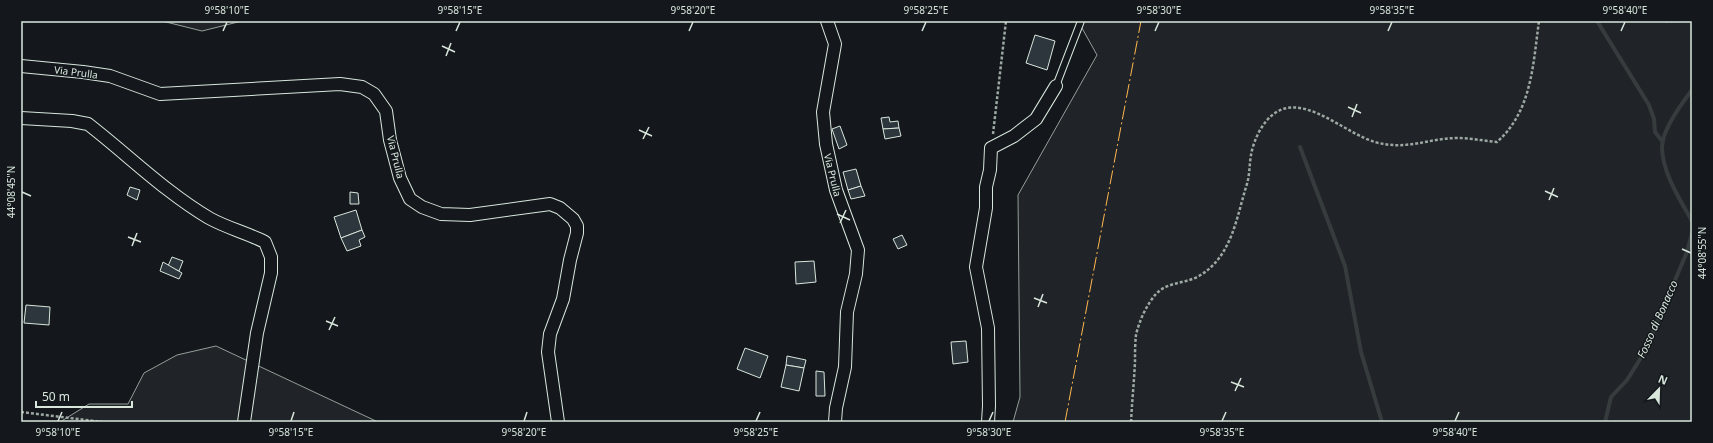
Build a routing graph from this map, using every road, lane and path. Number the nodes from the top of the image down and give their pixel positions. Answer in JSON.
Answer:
{"nodes":[{"id":1,"x":828,"y":21,"type":"edge"},
{"id":2,"x":1006,"y":21,"type":"edge"},
{"id":3,"x":1081,"y":21,"type":"edge"},
{"id":4,"x":1539,"y":21,"type":"edge"},
{"id":5,"x":1665,"y":21,"type":"edge"},
{"id":6,"x":1677,"y":21,"type":"edge"},
{"id":7,"x":21,"y":66,"type":"edge"},
{"id":8,"x":1056,"y":86,"type":"joint"},
{"id":9,"x":21,"y":118,"type":"edge"},
{"id":10,"x":991,"y":148,"type":"junction"},
{"id":11,"x":21,"y":412,"type":"edge"},
{"id":12,"x":102,"y":422,"type":"edge"},
{"id":13,"x":244,"y":422,"type":"edge"},
{"id":14,"x":558,"y":422,"type":"edge"},
{"id":15,"x":835,"y":422,"type":"edge"},
{"id":16,"x":988,"y":422,"type":"edge"},
{"id":17,"x":1131,"y":422,"type":"edge"}],
"edges":[{"from":1,"to":15,"type":"street","name":"Via Prulla"},
{"from":2,"to":10,"type":"path"},
{"from":3,"to":8,"type":"lane"},
{"from":4,"to":17,"type":"path"},
{"from":5,"to":6,"type":"path"},
{"from":7,"to":14,"type":"street","name":"Via Prulla"},
{"from":8,"to":10,"type":"street"},
{"from":9,"to":13,"type":"street"},
{"from":10,"to":16,"type":"street"},
{"from":11,"to":12,"type":"path"}]}
